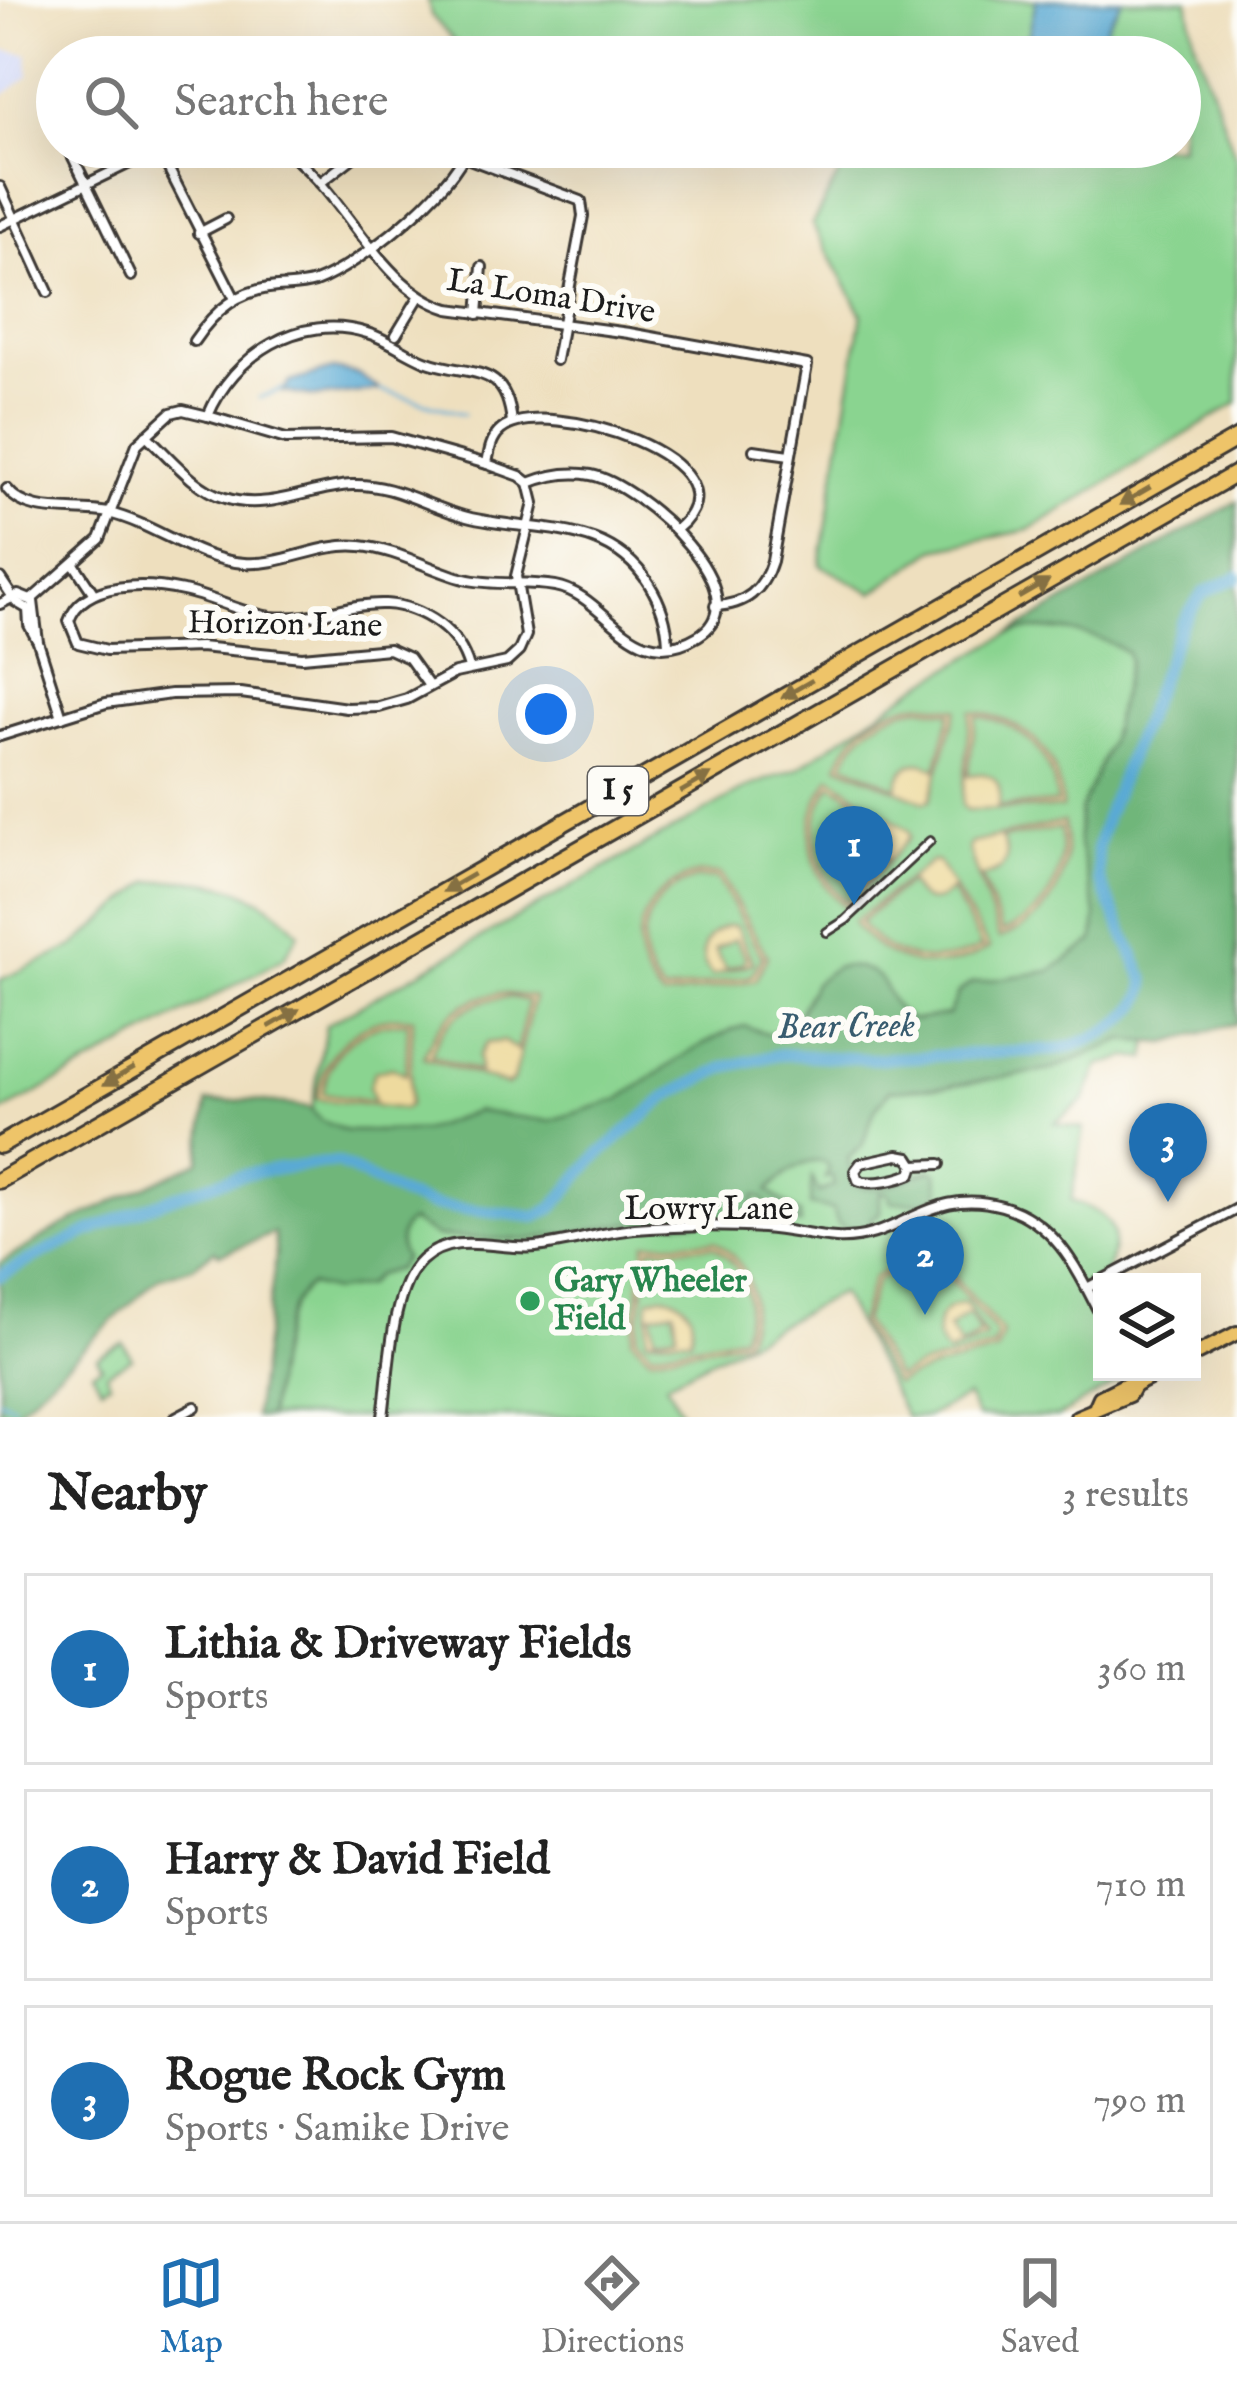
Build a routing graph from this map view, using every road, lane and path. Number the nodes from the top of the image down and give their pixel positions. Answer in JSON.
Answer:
{"nodes":[{"id":1,"x":78,"y":168,"type":"edge"},
{"id":2,"x":119,"y":168,"type":"edge"},
{"id":3,"x":169,"y":168,"type":"edge"},
{"id":4,"x":303,"y":168,"type":"edge"},
{"id":5,"x":339,"y":168,"type":"edge"},
{"id":6,"x":455,"y":168,"type":"edge"},
{"id":7,"x":504,"y":168,"type":"edge"},
{"id":8,"x":320,"y":183,"type":"junction"},
{"id":9,"x":86,"y":184,"type":"junction"},
{"id":10,"x":0,"y":187,"type":"edge"},
{"id":11,"x":14,"y":219,"type":"junction"},
{"id":12,"x":226,"y":219,"type":"dead end"},
{"id":13,"x":0,"y":226,"type":"edge"},
{"id":14,"x":199,"y":232,"type":"junction"},
{"id":15,"x":372,"y":246,"type":"junction"},
{"id":16,"x":482,"y":267,"type":"dead end"},
{"id":17,"x":131,"y":276,"type":"dead end"},
{"id":18,"x":48,"y":292,"type":"dead end"},
{"id":19,"x":418,"y":297,"type":"junction"},
{"id":20,"x":235,"y":299,"type":"junction"},
{"id":21,"x":478,"y":314,"type":"junction"},
{"id":22,"x":564,"y":325,"type":"junction"},
{"id":23,"x":396,"y":335,"type":"dead end"},
{"id":24,"x":194,"y":340,"type":"dead end"},
{"id":25,"x":556,"y":360,"type":"dead end"},
{"id":26,"x":208,"y":416,"type":"junction"},
{"id":27,"x":512,"y":423,"type":"junction"},
{"id":28,"x":146,"y":435,"type":"junction"},
{"id":29,"x":1237,"y":438,"type":"edge"},
{"id":30,"x":754,"y":450,"type":"dead end"},
{"id":31,"x":790,"y":455,"type":"junction"},
{"id":32,"x":487,"y":464,"type":"junction"},
{"id":33,"x":1237,"y":473,"type":"edge"},
{"id":34,"x":529,"y":484,"type":"junction"},
{"id":35,"x":7,"y":489,"type":"dead end"},
{"id":36,"x":109,"y":513,"type":"junction"},
{"id":37,"x":529,"y":527,"type":"junction"},
{"id":38,"x":678,"y":528,"type":"junction"},
{"id":39,"x":74,"y":564,"type":"junction"},
{"id":40,"x":0,"y":578,"type":"edge"},
{"id":41,"x":516,"y":584,"type":"junction"},
{"id":42,"x":94,"y":594,"type":"junction"},
{"id":43,"x":13,"y":597,"type":"junction"},
{"id":44,"x":32,"y":599,"type":"junction"},
{"id":45,"x":0,"y":604,"type":"edge"},
{"id":46,"x":715,"y":606,"type":"junction"},
{"id":47,"x":38,"y":641,"type":"junction"},
{"id":48,"x":668,"y":644,"type":"junction"},
{"id":49,"x":470,"y":668,"type":"junction"},
{"id":50,"x":429,"y":686,"type":"junction"},
{"id":51,"x":62,"y":717,"type":"junction"},
{"id":52,"x":0,"y":736,"type":"edge"},
{"id":53,"x":930,"y":841,"type":"dead end"},
{"id":54,"x":827,"y":932,"type":"dead end"},
{"id":55,"x":0,"y":1144,"type":"edge"},
{"id":56,"x":940,"y":1164,"type":"dead end"},
{"id":57,"x":914,"y":1165,"type":"junction"},
{"id":58,"x":0,"y":1180,"type":"edge"},
{"id":59,"x":1237,"y":1209,"type":"edge"},
{"id":60,"x":1087,"y":1288,"type":"junction"},
{"id":61,"x":1093,"y":1300,"type":"edge"},
{"id":62,"x":1237,"y":1333,"type":"edge"},
{"id":63,"x":1201,"y":1351,"type":"edge"},
{"id":64,"x":1114,"y":1381,"type":"edge"},
{"id":65,"x":1135,"y":1381,"type":"edge"},
{"id":66,"x":1137,"y":1381,"type":"edge"},
{"id":67,"x":1112,"y":1391,"type":"junction"},
{"id":68,"x":1096,"y":1406,"type":"junction"},
{"id":69,"x":195,"y":1407,"type":"dead end"},
{"id":70,"x":176,"y":1417,"type":"edge"},
{"id":71,"x":383,"y":1417,"type":"edge"},
{"id":72,"x":1077,"y":1417,"type":"edge"}],
"edges":[{"from":1,"to":9,"type":"street"},
{"from":2,"to":9,"type":"street"},
{"from":3,"to":14,"type":"street"},
{"from":4,"to":8,"type":"street","name":"La Loma Drive"},
{"from":5,"to":8,"type":"street"},
{"from":6,"to":15,"type":"street"},
{"from":7,"to":22,"type":"street"},
{"from":8,"to":15,"type":"street","name":"La Loma Drive"},
{"from":9,"to":11,"type":"street"},
{"from":9,"to":17,"type":"street"},
{"from":10,"to":11,"type":"street"},
{"from":11,"to":13,"type":"street"},
{"from":11,"to":18,"type":"street"},
{"from":12,"to":14,"type":"street"},
{"from":14,"to":20,"type":"street"},
{"from":15,"to":19,"type":"street","name":"La Loma Drive"},
{"from":15,"to":20,"type":"street"},
{"from":16,"to":21,"type":"street"},
{"from":19,"to":21,"type":"street","name":"La Loma Drive"},
{"from":19,"to":23,"type":"street"},
{"from":20,"to":24,"type":"street"},
{"from":21,"to":22,"type":"street","name":"La Loma Drive"},
{"from":22,"to":25,"type":"street"},
{"from":22,"to":31,"type":"street","name":"La Loma Drive"},
{"from":26,"to":27,"type":"street"},
{"from":26,"to":28,"type":"street"},
{"from":26,"to":32,"type":"street"},
{"from":27,"to":32,"type":"street"},
{"from":27,"to":38,"type":"street"},
{"from":28,"to":36,"type":"street"},
{"from":28,"to":37,"type":"street"},
{"from":29,"to":55,"type":"highway","number":"I 5","one_way":true},
{"from":30,"to":31,"type":"street"},
{"from":31,"to":46,"type":"street"},
{"from":32,"to":34,"type":"street"},
{"from":58,"to":33,"type":"highway","number":"I 5","one_way":true},
{"from":34,"to":37,"type":"street"},
{"from":34,"to":38,"type":"street"},
{"from":35,"to":36,"type":"street"},
{"from":36,"to":39,"type":"street"},
{"from":36,"to":41,"type":"street"},
{"from":37,"to":41,"type":"street"},
{"from":37,"to":48,"type":"street"},
{"from":38,"to":46,"type":"street"},
{"from":39,"to":42,"type":"street"},
{"from":39,"to":44,"type":"street"},
{"from":40,"to":43,"type":"street"},
{"from":41,"to":48,"type":"street"},
{"from":41,"to":49,"type":"street"},
{"from":42,"to":49,"type":"street"},
{"from":42,"to":50,"type":"street","name":"Horizon Lane"},
{"from":43,"to":44,"type":"street"},
{"from":43,"to":45,"type":"street"},
{"from":43,"to":47,"type":"street"},
{"from":44,"to":47,"type":"street"},
{"from":46,"to":48,"type":"street"},
{"from":47,"to":51,"type":"street"},
{"from":49,"to":50,"type":"street"},
{"from":50,"to":51,"type":"street"},
{"from":51,"to":52,"type":"street"},
{"from":53,"to":54,"type":"street"},
{"from":56,"to":57,"type":"street"},
{"from":57,"to":57,"type":"street"},
{"from":59,"to":60,"type":"street"},
{"from":60,"to":61,"type":"street","name":"Lowry Lane"},
{"from":60,"to":71,"type":"street","name":"Lowry Lane"},
{"from":62,"to":63,"type":"main road"},
{"from":64,"to":67,"type":"street"},
{"from":65,"to":67,"type":"main road"},
{"from":66,"to":68,"type":"main road"},
{"from":67,"to":68,"type":"main road"},
{"from":68,"to":72,"type":"main road"},
{"from":69,"to":70,"type":"street"}]}
